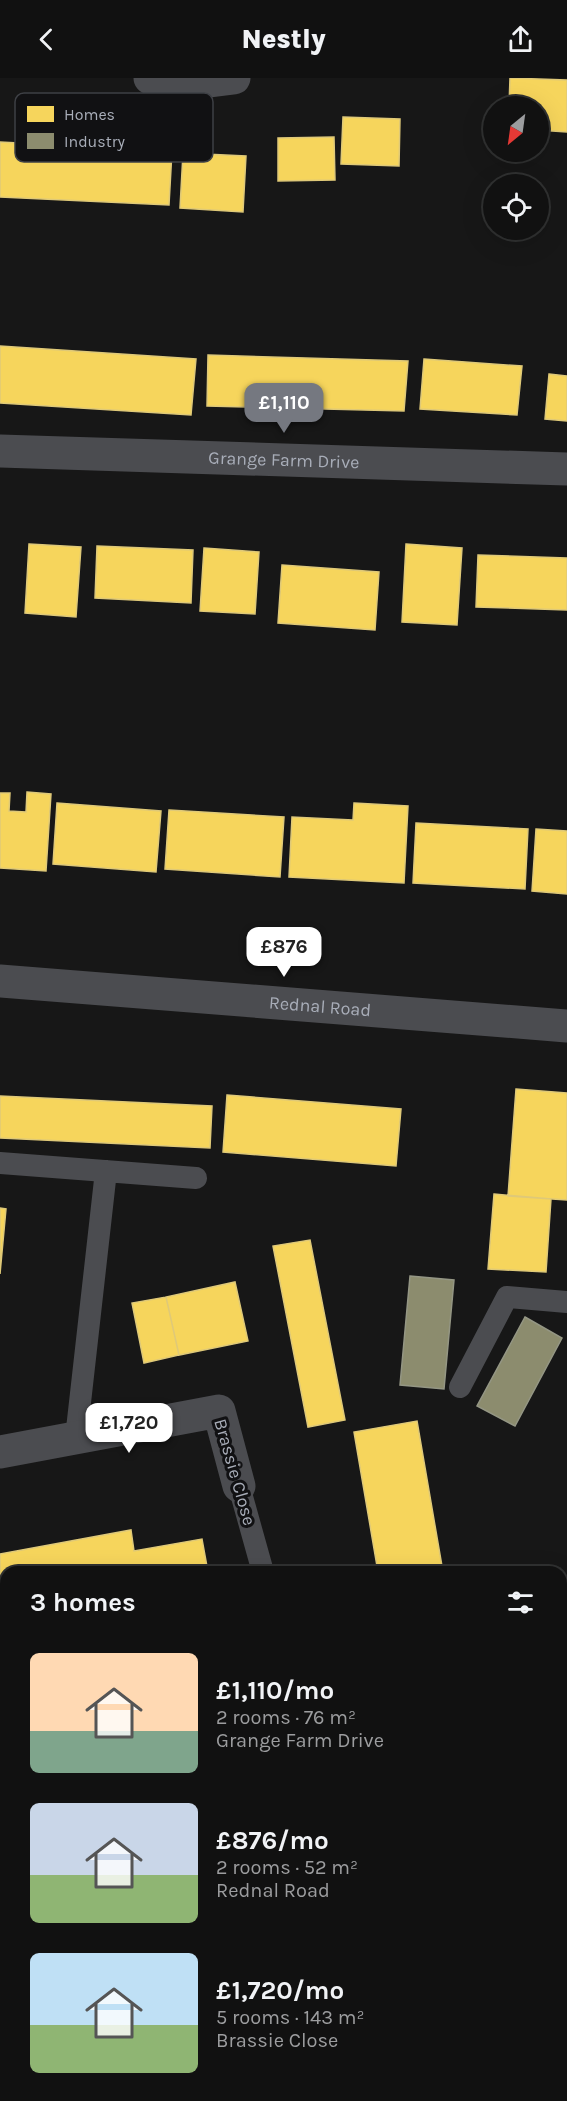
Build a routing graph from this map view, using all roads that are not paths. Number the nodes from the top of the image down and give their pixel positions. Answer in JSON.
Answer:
{"nodes":[{"id":1,"x":150,"y":78,"type":"edge"},
{"id":2,"x":234,"y":78,"type":"edge"},
{"id":3,"x":0,"y":451,"type":"edge"},
{"id":4,"x":567,"y":469,"type":"edge"},
{"id":5,"x":0,"y":981,"type":"edge"},
{"id":6,"x":567,"y":1026,"type":"edge"},
{"id":7,"x":0,"y":1162,"type":"edge"},
{"id":8,"x":106,"y":1171,"type":"junction"},
{"id":9,"x":196,"y":1178,"type":"dead end"},
{"id":10,"x":567,"y":1302,"type":"edge"},
{"id":11,"x":460,"y":1387,"type":"dead end"},
{"id":12,"x":76,"y":1438,"type":"junction"},
{"id":13,"x":0,"y":1452,"type":"edge"},
{"id":14,"x":239,"y":1486,"type":"joint"},
{"id":15,"x":261,"y":1566,"type":"edge"}],
"edges":[{"from":1,"to":2,"type":"street"},
{"from":3,"to":4,"type":"street","name":"Grange Farm Drive"},
{"from":5,"to":6,"type":"street","name":"Rednal Road"},
{"from":7,"to":8,"type":"lane"},
{"from":8,"to":9,"type":"lane"},
{"from":8,"to":12,"type":"lane"},
{"from":10,"to":11,"type":"lane"},
{"from":12,"to":13,"type":"street","name":"Brassie Close"},
{"from":12,"to":14,"type":"street","name":"Brassie Close"},
{"from":14,"to":15,"type":"lane","name":"Brassie Close"}]}
